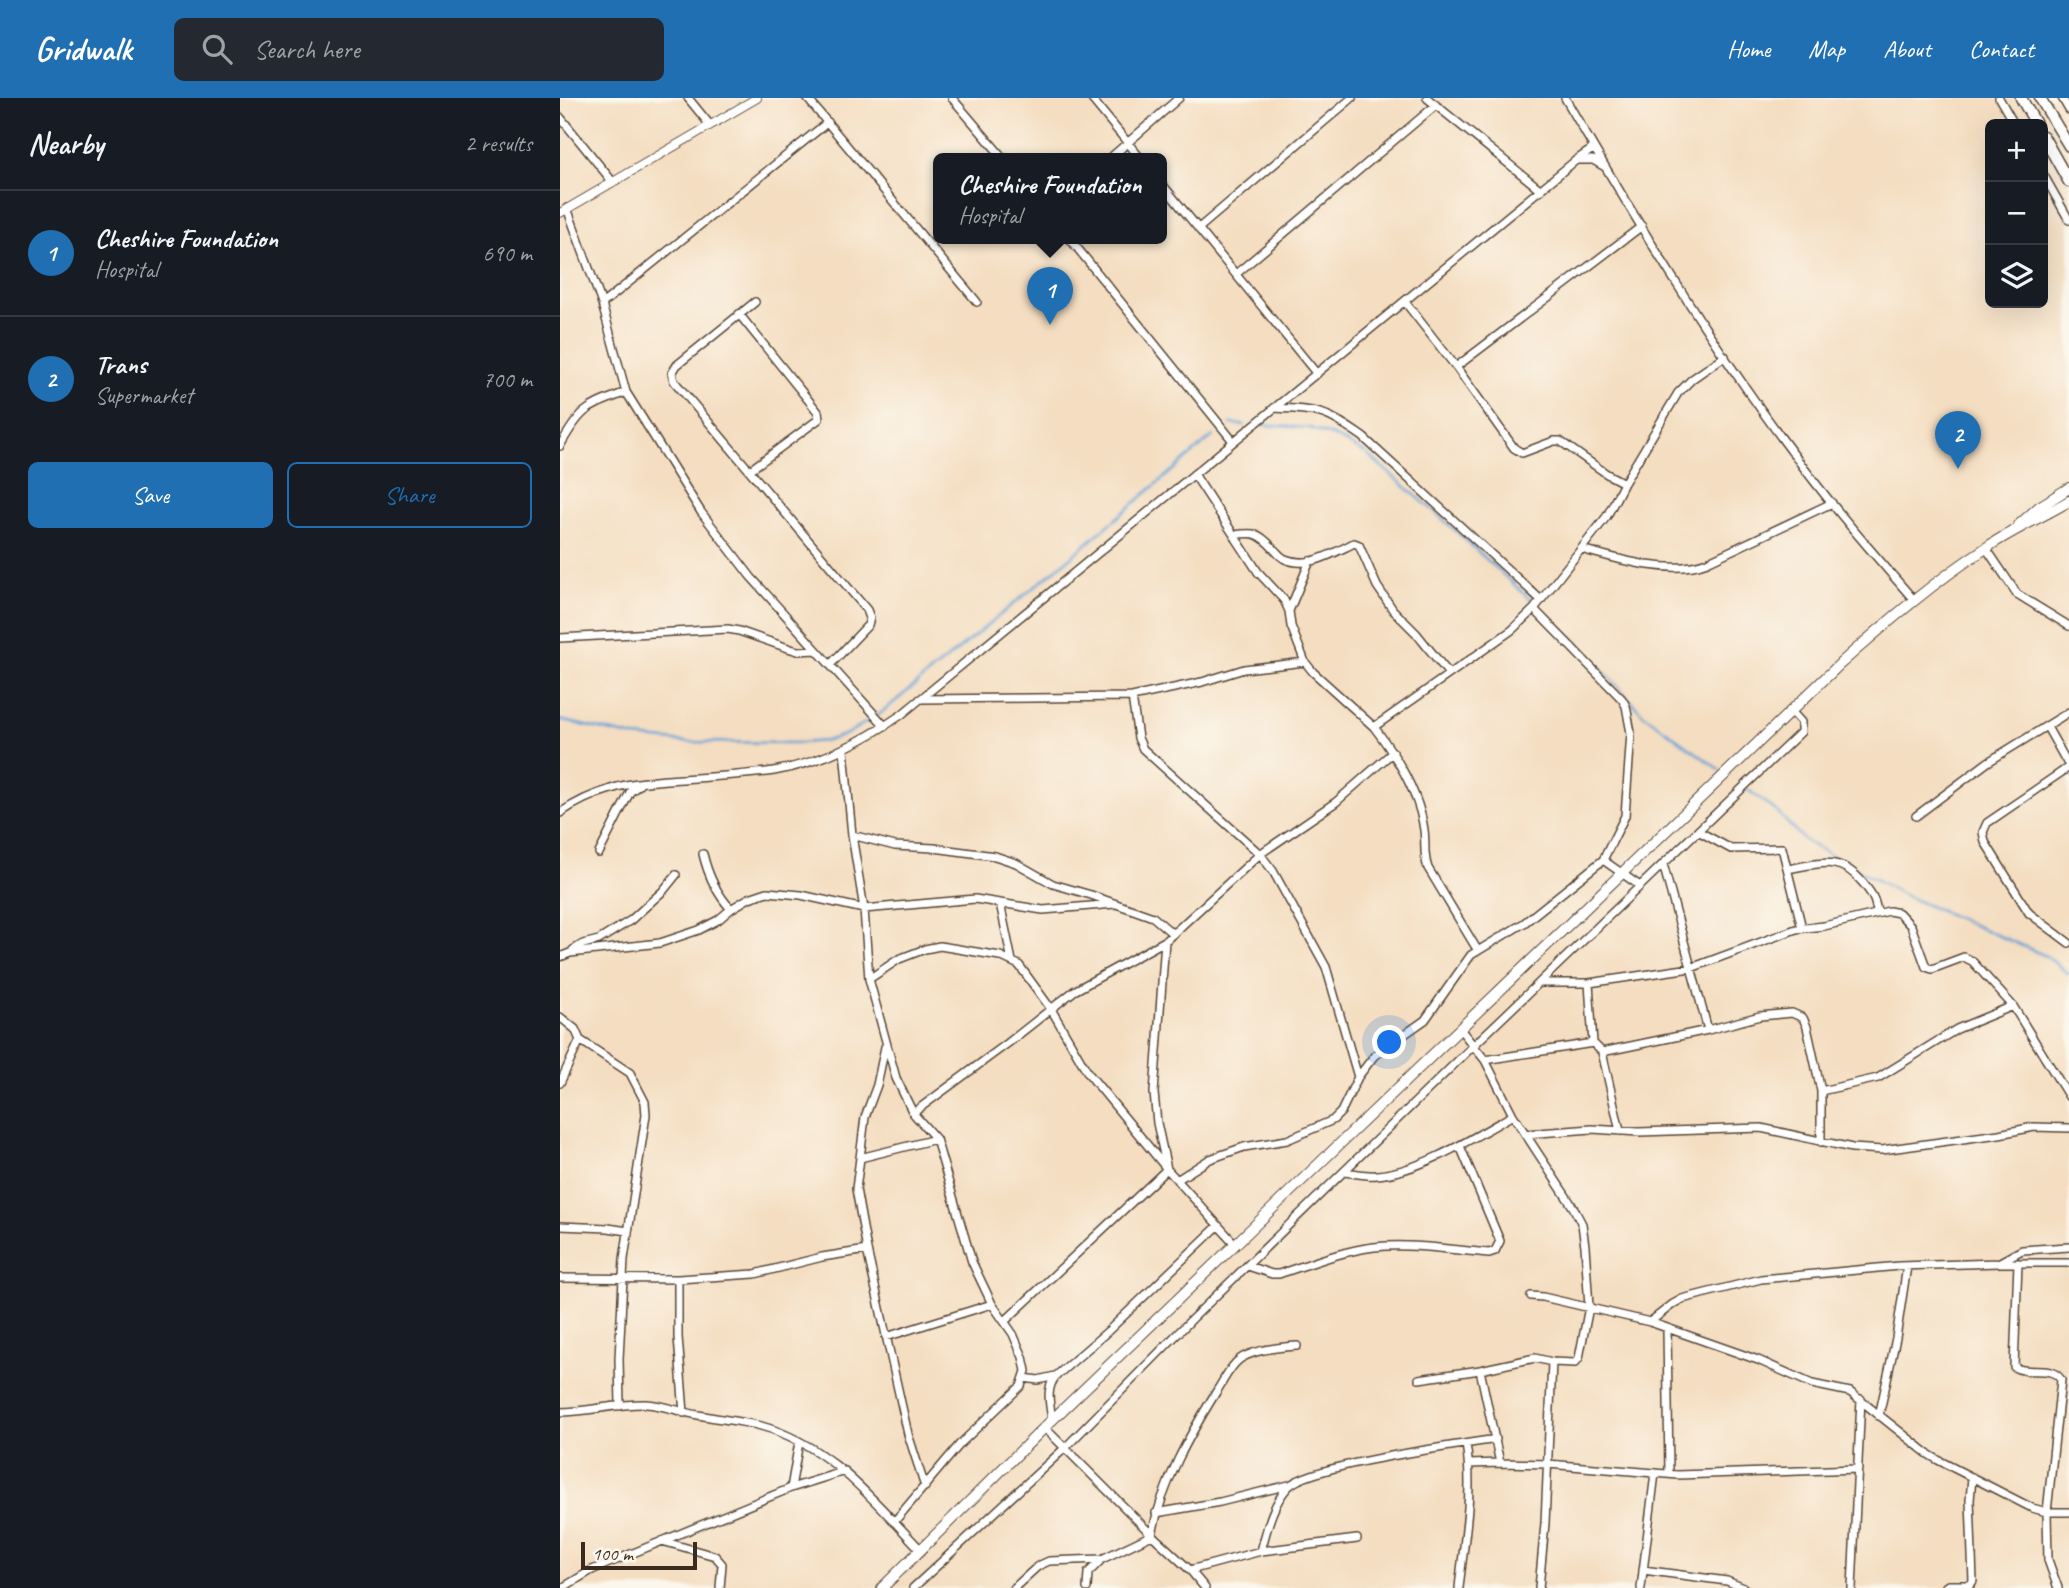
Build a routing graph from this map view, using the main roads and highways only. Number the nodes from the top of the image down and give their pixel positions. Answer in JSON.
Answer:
{"nodes":[{"id":1,"x":2021,"y":98,"type":"edge"},
{"id":2,"x":2040,"y":98,"type":"edge"},
{"id":3,"x":2033,"y":119,"type":"edge"},
{"id":4,"x":2048,"y":145,"type":"edge"},
{"id":5,"x":2069,"y":146,"type":"edge"},
{"id":6,"x":2069,"y":182,"type":"edge"},
{"id":7,"x":2069,"y":488,"type":"edge"},
{"id":8,"x":2069,"y":501,"type":"edge"},
{"id":9,"x":2013,"y":530,"type":"junction"},
{"id":10,"x":882,"y":1588,"type":"edge"}],
"edges":[{"from":1,"to":3,"type":"main road"},
{"from":2,"to":5,"type":"main road"},
{"from":4,"to":6,"type":"main road"},
{"from":7,"to":9,"type":"main road"},
{"from":8,"to":9,"type":"main road"},
{"from":9,"to":10,"type":"main road"}]}
